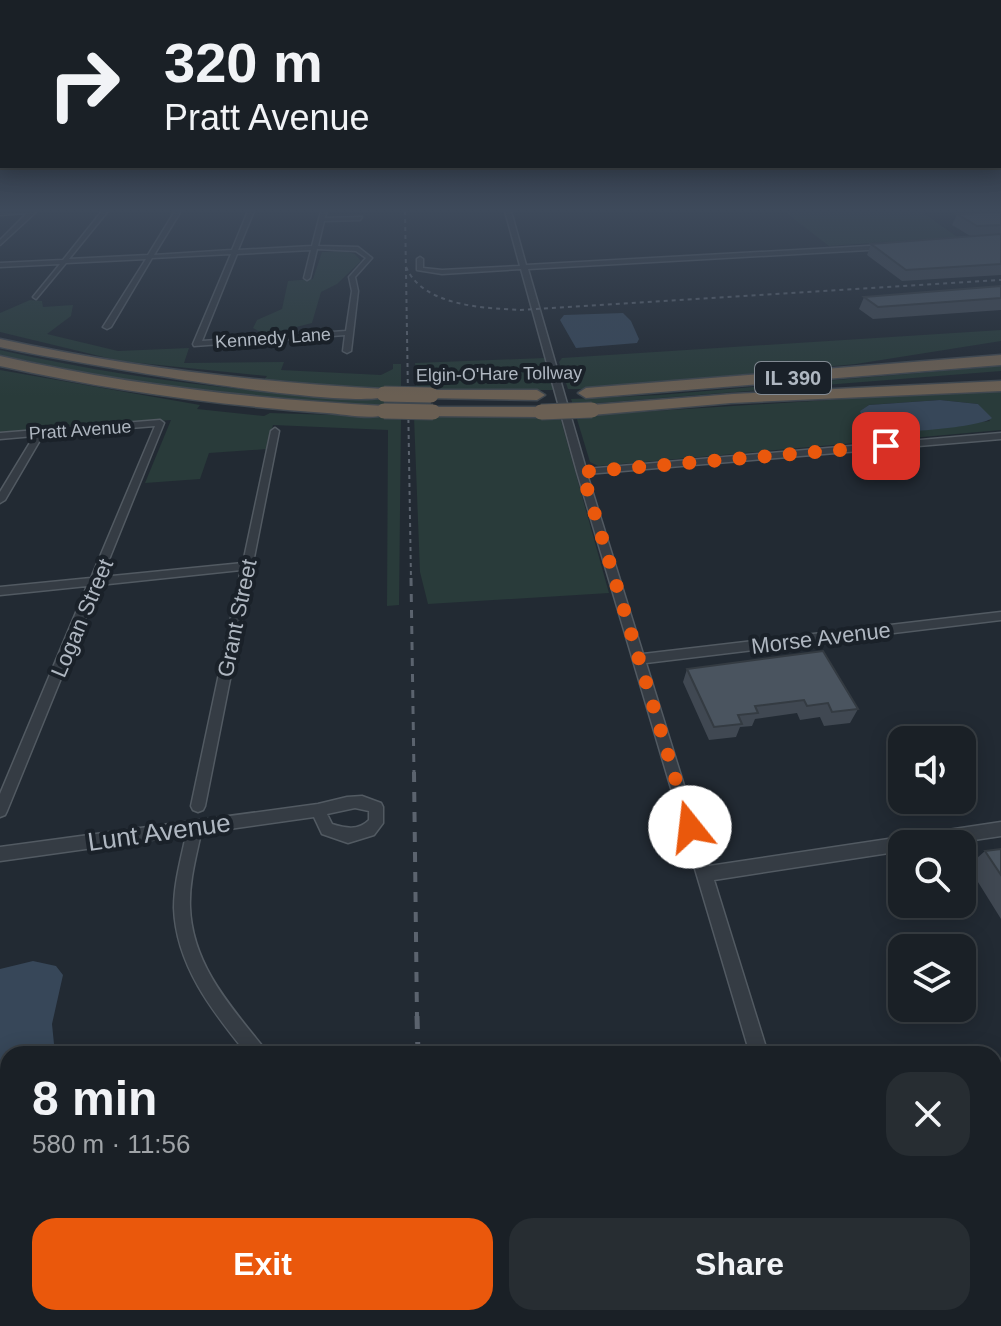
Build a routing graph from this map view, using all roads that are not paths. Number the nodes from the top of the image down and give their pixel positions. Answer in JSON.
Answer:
{"nodes":[{"id":1,"x":55,"y":273,"type":"edge"},
{"id":2,"x":140,"y":273,"type":"edge"},
{"id":3,"x":226,"y":273,"type":"edge"},
{"id":4,"x":308,"y":273,"type":"edge"},
{"id":5,"x":356,"y":273,"type":"edge"},
{"id":6,"x":525,"y":273,"type":"edge"},
{"id":7,"x":307,"y":278,"type":"dead end"},
{"id":8,"x":36,"y":297,"type":"dead end"},
{"id":9,"x":107,"y":327,"type":"dead end"},
{"id":10,"x":350,"y":333,"type":"junction"},
{"id":11,"x":0,"y":340,"type":"edge"},
{"id":12,"x":1001,"y":344,"type":"edge"},
{"id":13,"x":347,"y":351,"type":"dead end"},
{"id":14,"x":1001,"y":360,"type":"edge"},
{"id":15,"x":0,"y":361,"type":"edge"},
{"id":16,"x":1001,"y":376,"type":"edge"},
{"id":17,"x":692,"y":386,"type":"junction"},
{"id":18,"x":1001,"y":386,"type":"edge"},
{"id":19,"x":733,"y":399,"type":"junction"},
{"id":20,"x":384,"y":402,"type":"junction"},
{"id":21,"x":589,"y":402,"type":"junction"},
{"id":22,"x":160,"y":423,"type":"joint"},
{"id":23,"x":275,"y":431,"type":"dead end"},
{"id":24,"x":40,"y":433,"type":"junction"},
{"id":25,"x":0,"y":436,"type":"edge"},
{"id":26,"x":1001,"y":436,"type":"edge"},
{"id":27,"x":582,"y":472,"type":"junction"},
{"id":28,"x":0,"y":500,"type":"edge"},
{"id":29,"x":248,"y":566,"type":"junction"},
{"id":30,"x":97,"y":582,"type":"junction"},
{"id":31,"x":0,"y":591,"type":"edge"},
{"id":32,"x":1001,"y":616,"type":"edge"},
{"id":33,"x":641,"y":659,"type":"junction"},
{"id":34,"x":198,"y":806,"type":"dead end"},
{"id":35,"x":318,"y":810,"type":"dead end"},
{"id":36,"x":0,"y":811,"type":"edge"},
{"id":37,"x":195,"y":827,"type":"junction"},
{"id":38,"x":1001,"y":829,"type":"edge"},
{"id":39,"x":976,"y":833,"type":"edge"},
{"id":40,"x":888,"y":846,"type":"edge"},
{"id":41,"x":0,"y":854,"type":"edge"},
{"id":42,"x":704,"y":874,"type":"junction"},
{"id":43,"x":252,"y":1046,"type":"edge"},
{"id":44,"x":757,"y":1046,"type":"edge"}],
"edges":[{"from":1,"to":8,"type":"street"},
{"from":2,"to":9,"type":"street"},
{"from":3,"to":10,"type":"street","name":"Kennedy Lane"},
{"from":4,"to":7,"type":"street"},
{"from":5,"to":10,"type":"street"},
{"from":6,"to":27,"type":"street"},
{"from":10,"to":13,"type":"street"},
{"from":11,"to":20,"type":"highway","name":"Elgin-O'Hare Tollway","number":"IL 390"},
{"from":12,"to":17,"type":"highway"},
{"from":14,"to":17,"type":"highway","name":"Elgin-O'Hare Tollway","number":"IL 390"},
{"from":15,"to":20,"type":"highway","name":"Elgin-O'Hare Tollway","number":"IL 390"},
{"from":16,"to":19,"type":"highway","name":"Elgin-O'Hare Tollway","number":"IL 390"},
{"from":17,"to":21,"type":"highway","name":"Elgin-O'Hare Tollway","number":"IL 390"},
{"from":18,"to":19,"type":"highway"},
{"from":19,"to":21,"type":"highway","name":"Elgin-O'Hare Tollway","number":"IL 390"},
{"from":20,"to":21,"type":"highway","name":"Elgin-O'Hare Tollway","number":"IL 390","bridge":true},
{"from":22,"to":24,"type":"street","name":"Pratt Avenue"},
{"from":22,"to":30,"type":"street","name":"Logan Street"},
{"from":23,"to":29,"type":"street","name":"Grant Street"},
{"from":24,"to":25,"type":"street","name":"Pratt Avenue"},
{"from":24,"to":28,"type":"street"},
{"from":26,"to":27,"type":"street"},
{"from":27,"to":33,"type":"street"},
{"from":29,"to":30,"type":"street"},
{"from":29,"to":34,"type":"street","name":"Grant Street"},
{"from":30,"to":31,"type":"street"},
{"from":30,"to":36,"type":"street","name":"Logan Street"},
{"from":32,"to":33,"type":"street","name":"Morse Avenue"},
{"from":33,"to":42,"type":"street"},
{"from":35,"to":37,"type":"street","name":"Lunt Avenue"},
{"from":37,"to":41,"type":"street","name":"Lunt Avenue"},
{"from":37,"to":43,"type":"street"},
{"from":38,"to":39,"type":"street"},
{"from":40,"to":42,"type":"street"},
{"from":42,"to":44,"type":"street"}]}
